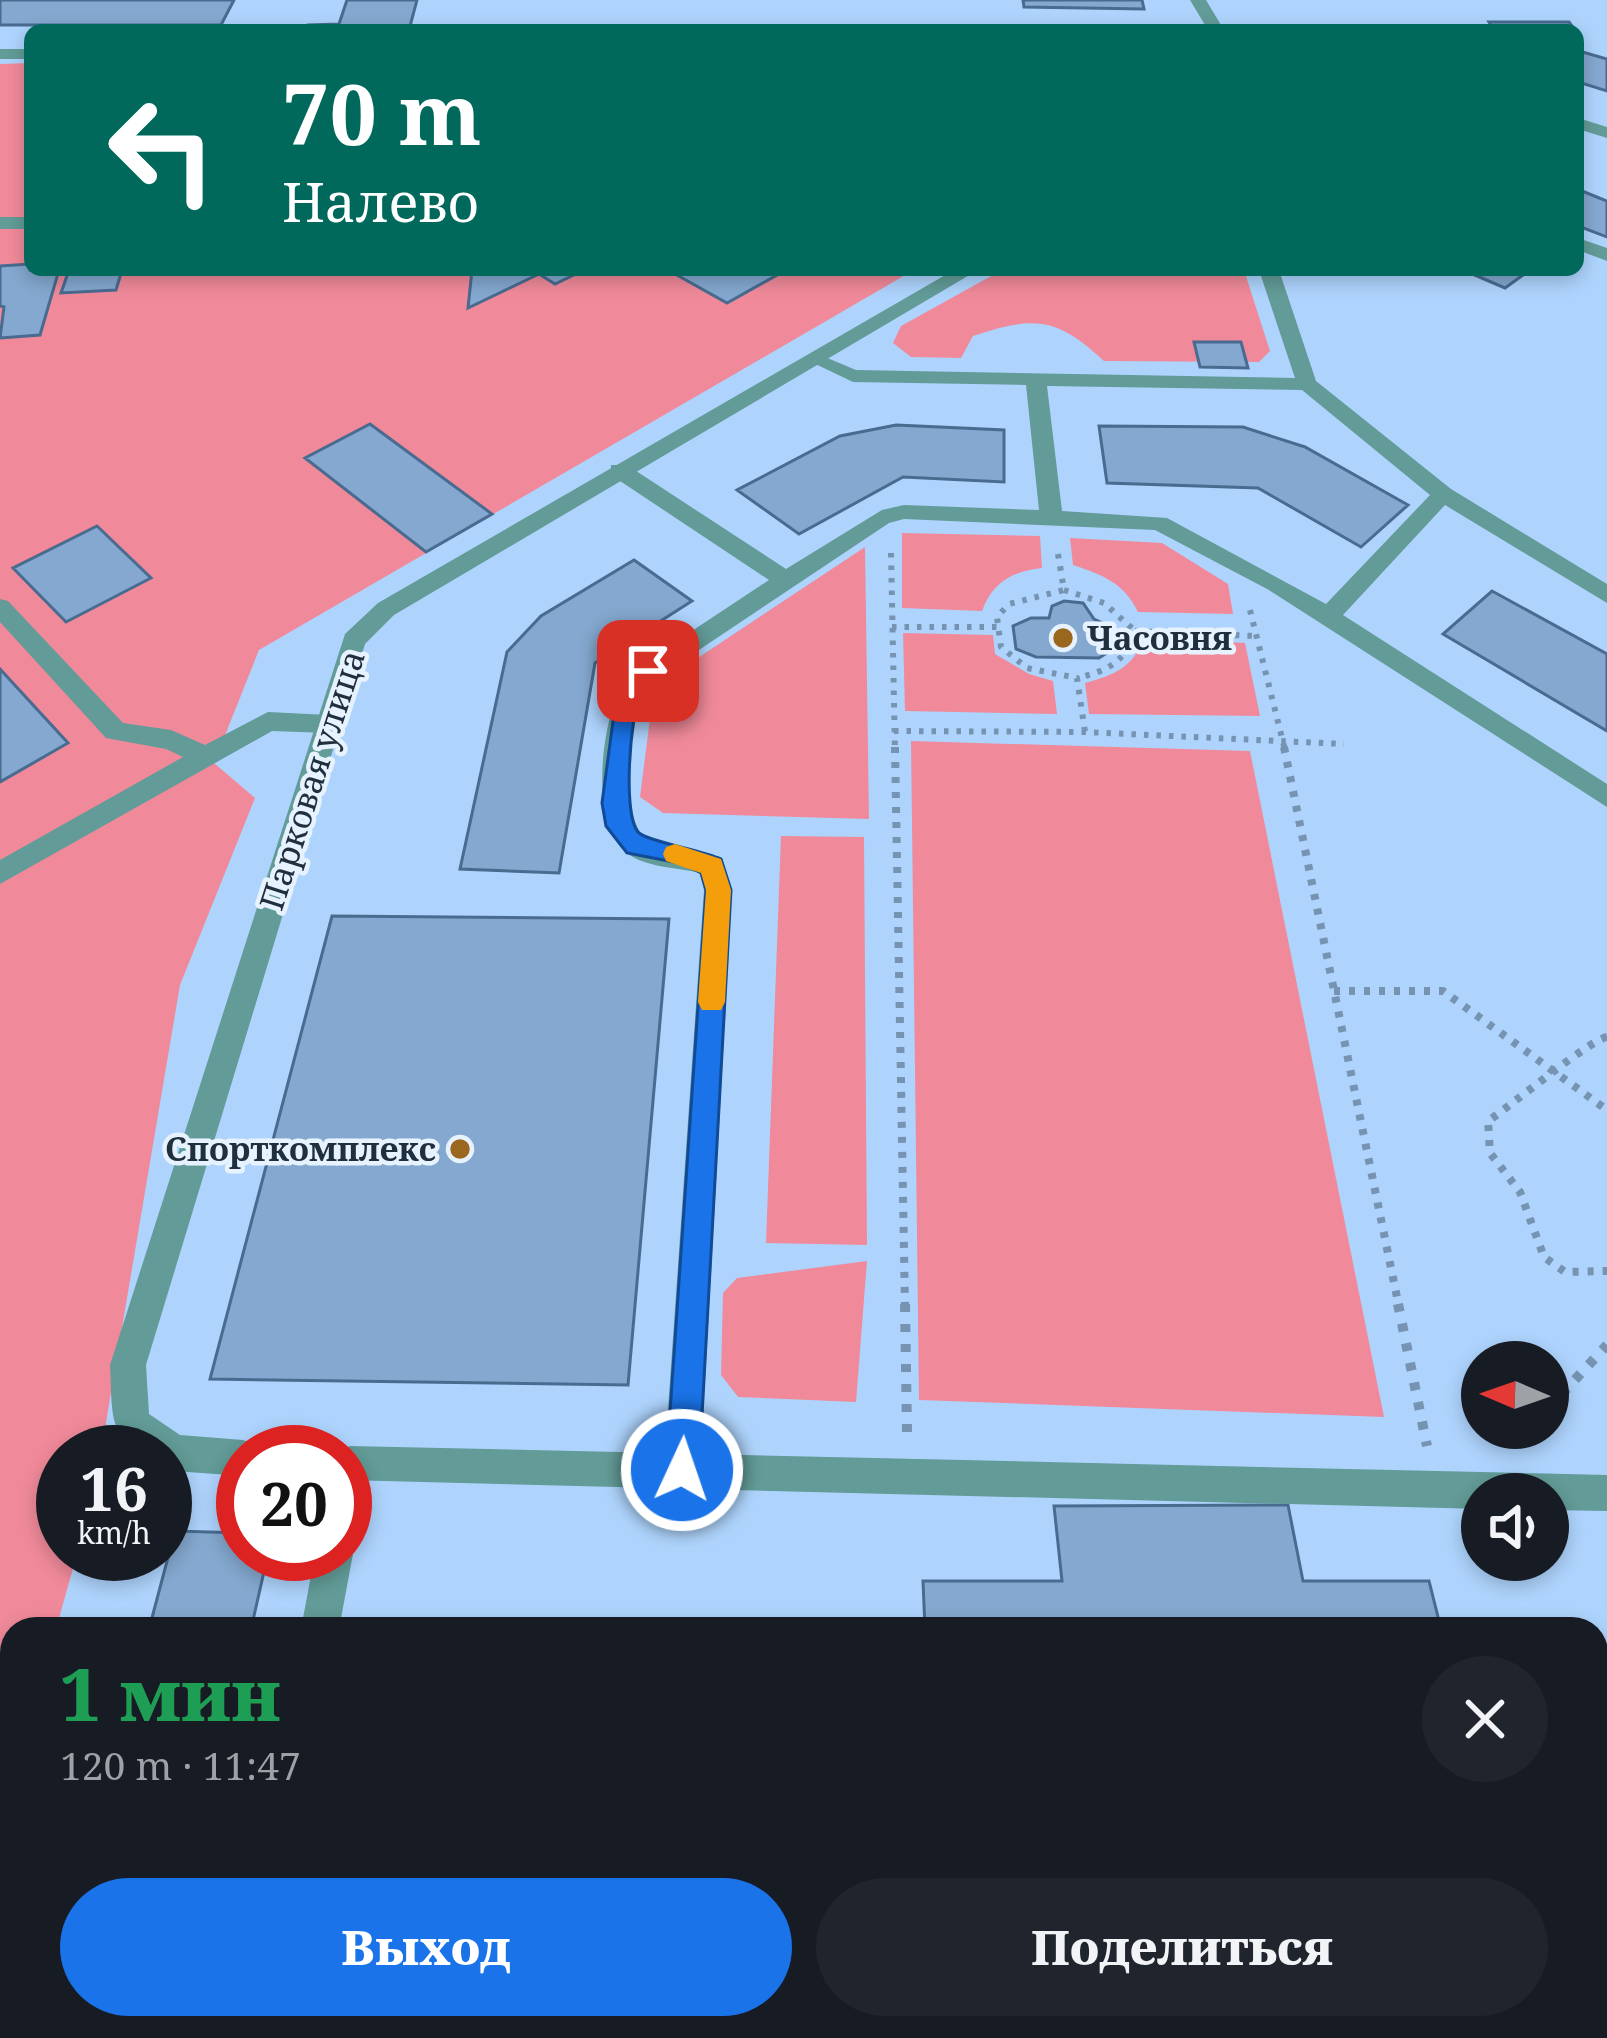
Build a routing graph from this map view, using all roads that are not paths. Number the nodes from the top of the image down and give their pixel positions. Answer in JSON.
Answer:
{"nodes":[{"id":1,"x":957,"y":276,"type":"edge"},
{"id":2,"x":1271,"y":276,"type":"edge"},
{"id":3,"x":813,"y":358,"type":"junction"},
{"id":4,"x":1036,"y":380,"type":"junction"},
{"id":5,"x":1306,"y":384,"type":"junction"},
{"id":6,"x":620,"y":470,"type":"junction"},
{"id":7,"x":1443,"y":494,"type":"junction"},
{"id":8,"x":1051,"y":516,"type":"junction"},
{"id":9,"x":787,"y":581,"type":"junction"},
{"id":10,"x":1607,"y":595,"type":"edge"},
{"id":11,"x":0,"y":607,"type":"edge"},
{"id":12,"x":1328,"y":617,"type":"junction"},
{"id":13,"x":328,"y":724,"type":"junction"},
{"id":14,"x":206,"y":756,"type":"junction"},
{"id":15,"x":1607,"y":797,"type":"edge"},
{"id":16,"x":0,"y":873,"type":"edge"},
{"id":17,"x":216,"y":1456,"type":"edge"},
{"id":18,"x":682,"y":1470,"type":"junction"},
{"id":19,"x":372,"y":1474,"type":"edge"},
{"id":20,"x":1607,"y":1493,"type":"edge"},
{"id":21,"x":329,"y":1581,"type":"edge"},
{"id":22,"x":322,"y":1617,"type":"edge"}],
"edges":[{"from":1,"to":3,"type":"street","name":"Парковая улица"},
{"from":2,"to":5,"type":"street"},
{"from":3,"to":4,"type":"street"},
{"from":3,"to":6,"type":"street","name":"Парковая улица"},
{"from":4,"to":5,"type":"street"},
{"from":4,"to":8,"type":"street"},
{"from":5,"to":7,"type":"street"},
{"from":6,"to":9,"type":"street"},
{"from":6,"to":13,"type":"street","name":"Парковая улица"},
{"from":7,"to":10,"type":"street"},
{"from":7,"to":12,"type":"street"},
{"from":8,"to":9,"type":"street"},
{"from":8,"to":12,"type":"street"},
{"from":9,"to":18,"type":"street"},
{"from":11,"to":14,"type":"street"},
{"from":12,"to":15,"type":"street"},
{"from":13,"to":14,"type":"street"},
{"from":13,"to":17,"type":"street","name":"Парковая улица"},
{"from":14,"to":16,"type":"street"},
{"from":18,"to":19,"type":"street"},
{"from":18,"to":20,"type":"street"},
{"from":21,"to":22,"type":"street"}]}
